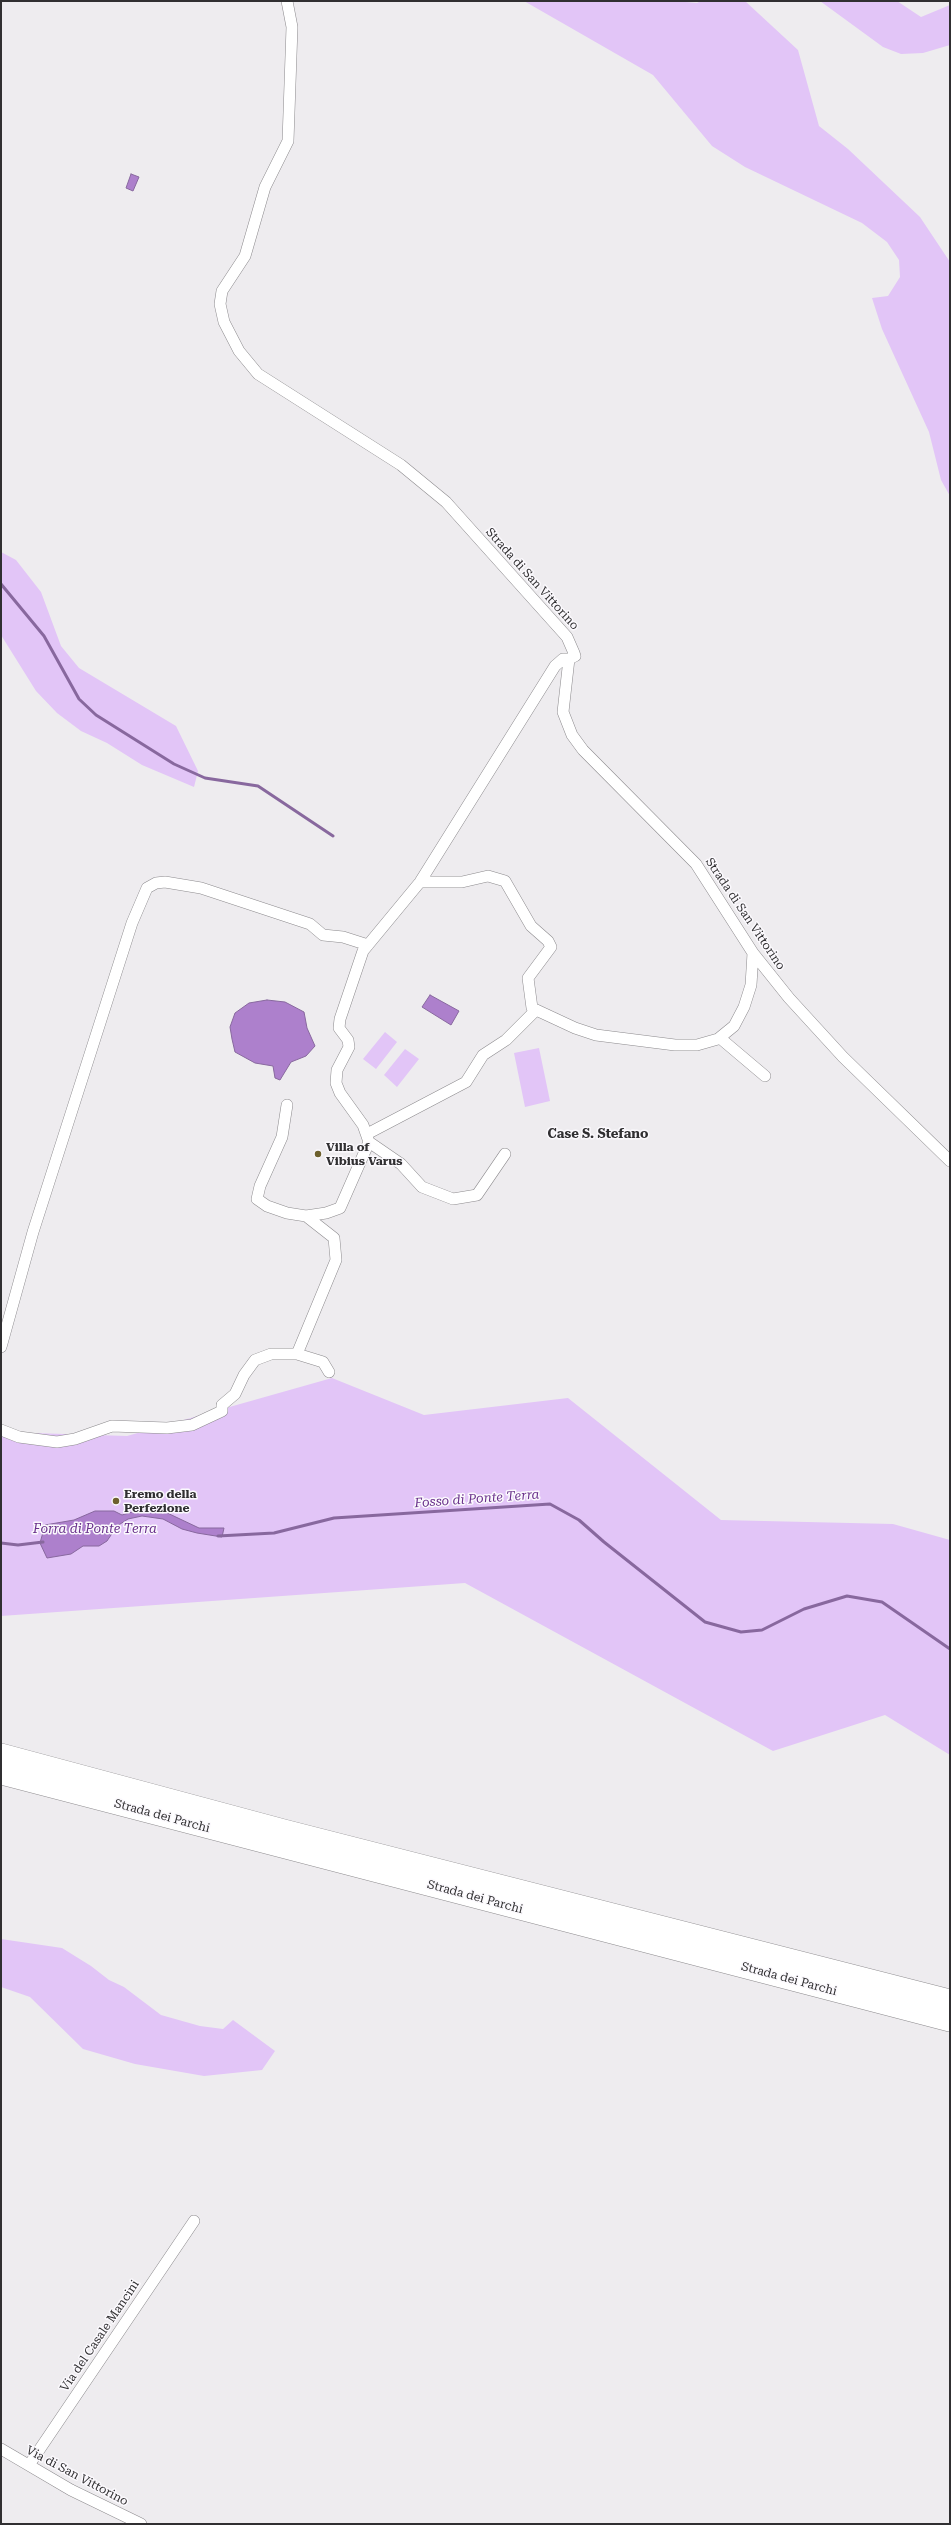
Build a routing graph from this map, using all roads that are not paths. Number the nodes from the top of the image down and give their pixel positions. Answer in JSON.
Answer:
{"nodes":[{"id":1,"x":287,"y":1,"type":"edge"},
{"id":2,"x":569,"y":659,"type":"junction"},
{"id":3,"x":420,"y":882,"type":"junction"},
{"id":4,"x":368,"y":945,"type":"junction"},
{"id":5,"x":753,"y":953,"type":"junction"},
{"id":6,"x":536,"y":1010,"type":"junction"},
{"id":7,"x":720,"y":1038,"type":"junction"},
{"id":8,"x":765,"y":1076,"type":"dead end"},
{"id":9,"x":287,"y":1105,"type":"dead end"},
{"id":10,"x":368,"y":1138,"type":"junction"},
{"id":11,"x":505,"y":1154,"type":"dead end"},
{"id":12,"x":950,"y":1160,"type":"edge"},
{"id":13,"x":306,"y":1216,"type":"junction"},
{"id":14,"x":1,"y":1347,"type":"edge"},
{"id":15,"x":297,"y":1354,"type":"junction"},
{"id":16,"x":329,"y":1372,"type":"dead end"},
{"id":17,"x":1,"y":1430,"type":"edge"},
{"id":18,"x":1,"y":1754,"type":"edge"},
{"id":19,"x":1,"y":1774,"type":"edge"},
{"id":20,"x":950,"y":2000,"type":"edge"},
{"id":21,"x":950,"y":2021,"type":"edge"},
{"id":22,"x":194,"y":2220,"type":"dead end"},
{"id":23,"x":1,"y":2449,"type":"edge"},
{"id":24,"x":28,"y":2466,"type":"junction"},
{"id":25,"x":142,"y":2524,"type":"edge"}],
"edges":[{"from":1,"to":2,"type":"street","name":"Strada di San Vittorino"},
{"from":2,"to":3,"type":"street"},
{"from":2,"to":5,"type":"street","name":"Strada di San Vittorino"},
{"from":3,"to":4,"type":"street"},
{"from":3,"to":6,"type":"street"},
{"from":4,"to":10,"type":"street"},
{"from":4,"to":14,"type":"street"},
{"from":5,"to":7,"type":"street"},
{"from":5,"to":12,"type":"street","name":"Strada di San Vittorino"},
{"from":6,"to":7,"type":"street"},
{"from":6,"to":10,"type":"street"},
{"from":7,"to":8,"type":"street"},
{"from":9,"to":13,"type":"street"},
{"from":10,"to":11,"type":"street"},
{"from":10,"to":13,"type":"street"},
{"from":13,"to":15,"type":"street"},
{"from":15,"to":16,"type":"street"},
{"from":15,"to":17,"type":"street"},
{"from":18,"to":20,"type":"highway","name":"Strada dei Parchi"},
{"from":19,"to":21,"type":"highway","name":"Strada dei Parchi"},
{"from":22,"to":24,"type":"street","name":"Via del Casale Mancini"},
{"from":23,"to":24,"type":"street","name":"Via di San Vittorino"},
{"from":24,"to":25,"type":"street","name":"Via di San Vittorino"}]}
